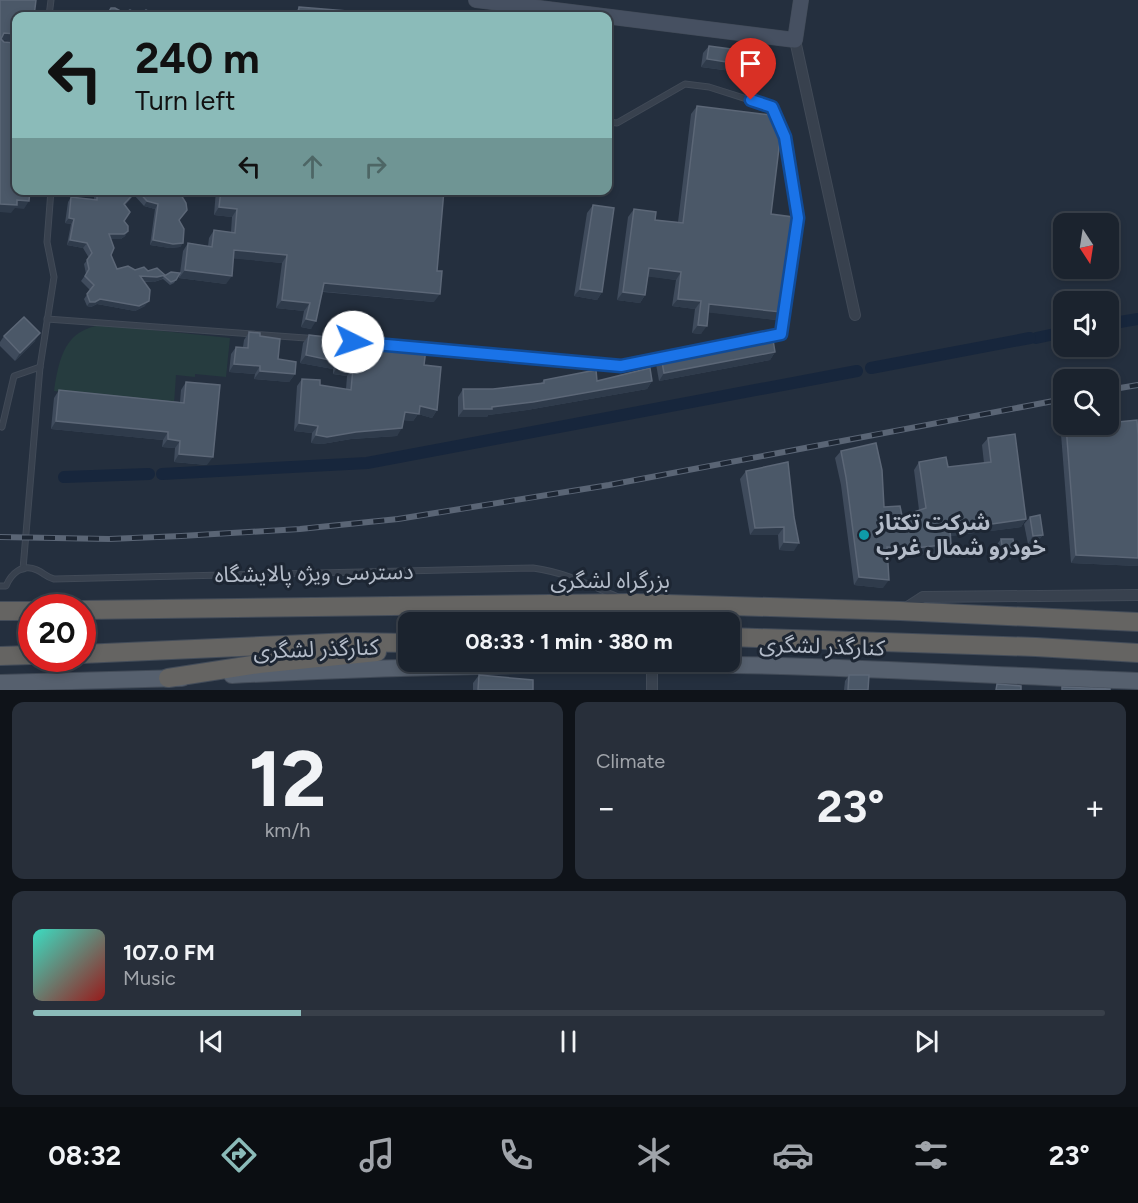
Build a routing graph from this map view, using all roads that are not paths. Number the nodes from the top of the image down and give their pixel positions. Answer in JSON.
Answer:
{"nodes":[{"id":1,"x":476,"y":0,"type":"edge"},
{"id":2,"x":801,"y":0,"type":"edge"},
{"id":3,"x":572,"y":12,"type":"edge"},
{"id":4,"x":612,"y":17,"type":"edge"},
{"id":5,"x":795,"y":40,"type":"junction"},
{"id":6,"x":612,"y":122,"type":"edge"},
{"id":7,"x":51,"y":195,"type":"edge"},
{"id":8,"x":855,"y":315,"type":"dead end"},
{"id":9,"x":47,"y":319,"type":"junction"},
{"id":10,"x":759,"y":338,"type":"edge"},
{"id":11,"x":377,"y":344,"type":"edge"},
{"id":12,"x":389,"y":345,"type":"edge"},
{"id":13,"x":678,"y":354,"type":"edge"},
{"id":14,"x":40,"y":367,"type":"junction"},
{"id":15,"x":0,"y":426,"type":"edge"},
{"id":16,"x":23,"y":569,"type":"junction"},
{"id":17,"x":0,"y":586,"type":"edge"},
{"id":18,"x":1138,"y":595,"type":"edge"},
{"id":19,"x":634,"y":603,"type":"junction"},
{"id":20,"x":96,"y":610,"type":"edge"},
{"id":21,"x":0,"y":611,"type":"edge"},
{"id":22,"x":18,"y":611,"type":"edge"},
{"id":23,"x":900,"y":611,"type":"junction"},
{"id":24,"x":1138,"y":622,"type":"edge"},
{"id":25,"x":740,"y":637,"type":"edge"},
{"id":26,"x":398,"y":643,"type":"edge"},
{"id":27,"x":398,"y":649,"type":"edge"},
{"id":28,"x":96,"y":653,"type":"edge"},
{"id":29,"x":1138,"y":653,"type":"edge"},
{"id":30,"x":18,"y":655,"type":"edge"},
{"id":31,"x":0,"y":656,"type":"edge"},
{"id":32,"x":740,"y":666,"type":"edge"},
{"id":33,"x":398,"y":669,"type":"edge"},
{"id":34,"x":652,"y":672,"type":"edge"},
{"id":35,"x":168,"y":678,"type":"junction"},
{"id":36,"x":1138,"y":681,"type":"edge"},
{"id":37,"x":0,"y":683,"type":"edge"},
{"id":38,"x":652,"y":690,"type":"edge"}],
"edges":[{"from":1,"to":3,"type":"main road"},
{"from":2,"to":5,"type":"main road"},
{"from":4,"to":5,"type":"main road"},
{"from":5,"to":8,"type":"street"},
{"from":6,"to":10,"type":"lane"},
{"from":7,"to":9,"type":"lane"},
{"from":9,"to":11,"type":"lane"},
{"from":9,"to":14,"type":"lane"},
{"from":12,"to":13,"type":"lane"},
{"from":14,"to":15,"type":"lane"},
{"from":14,"to":16,"type":"lane"},
{"from":16,"to":17,"type":"lane"},
{"from":16,"to":19,"type":"lane","name":"دسترسی ویژه پالایشگاه"},
{"from":18,"to":23,"type":"street"},
{"from":19,"to":20,"type":"highway","name":"بزرگراه لشگری"},
{"from":19,"to":23,"type":"highway","name":"بزرگراه لشگری"},
{"from":21,"to":22,"type":"highway"},
{"from":23,"to":24,"type":"highway","name":"بزرگراه لشگری"},
{"from":25,"to":29,"type":"highway"},
{"from":26,"to":28,"type":"highway"},
{"from":27,"to":35,"type":"highway"},
{"from":30,"to":31,"type":"highway"},
{"from":32,"to":36,"type":"main road","name":"کنارگذر لشگری"},
{"from":33,"to":35,"type":"main road","name":"کنارگذر لشگری"},
{"from":34,"to":38,"type":"street"},
{"from":35,"to":37,"type":"main road","name":"کنارگذر لشگری"}]}
